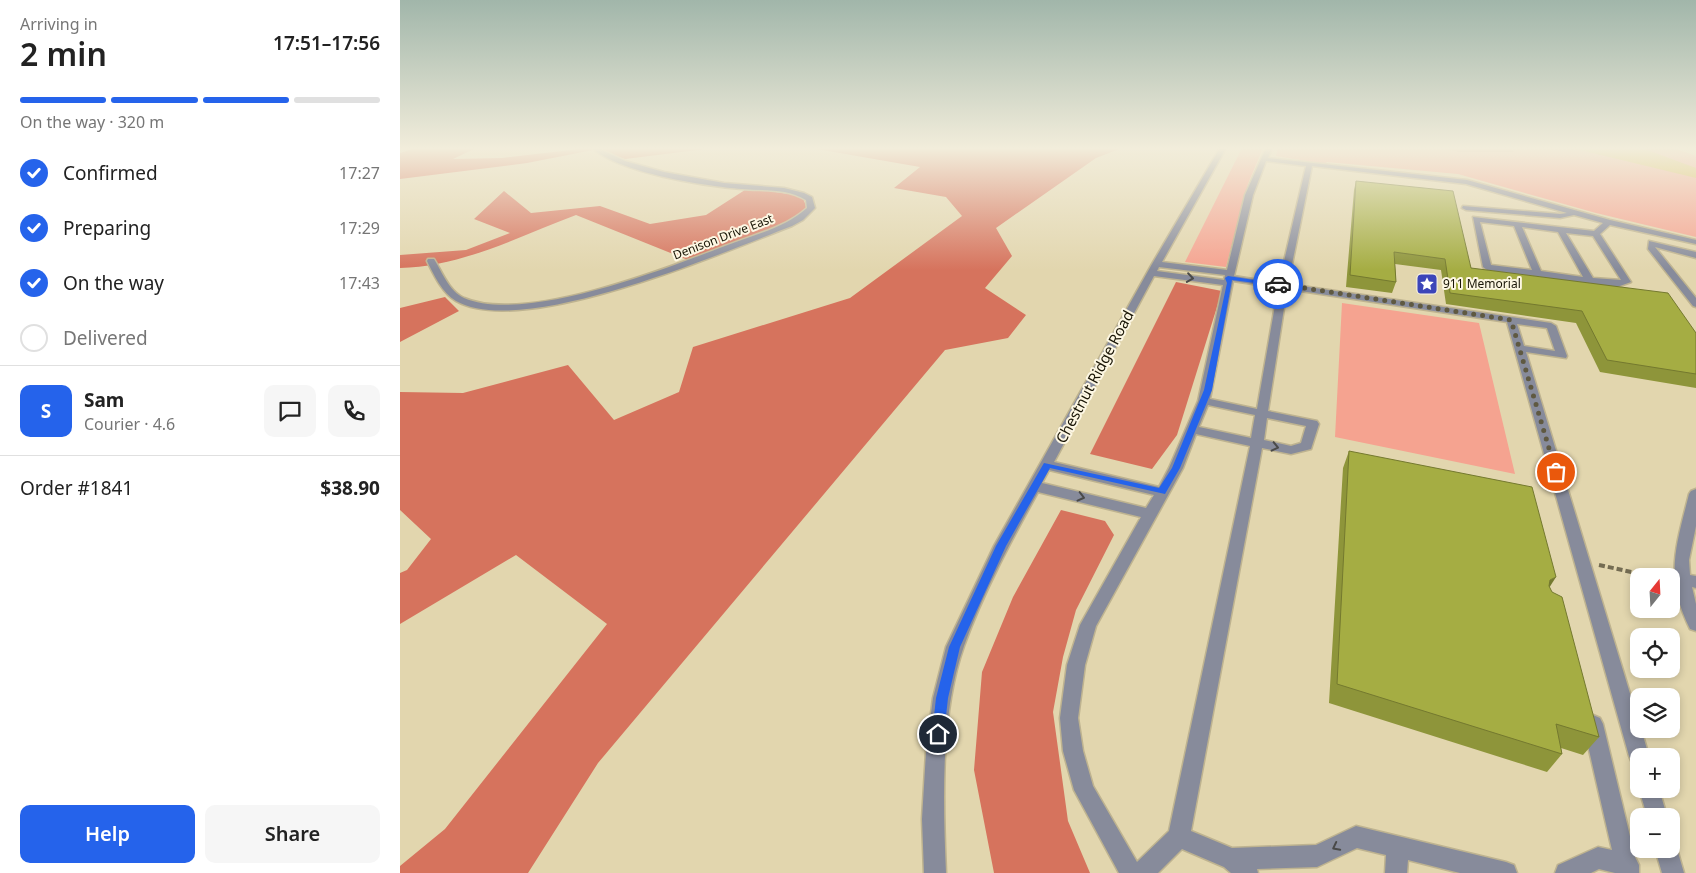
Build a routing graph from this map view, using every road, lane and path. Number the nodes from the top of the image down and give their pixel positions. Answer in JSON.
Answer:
{"nodes":[{"id":1,"x":759,"y":189,"type":"edge"},
{"id":2,"x":1200,"y":189,"type":"edge"},
{"id":3,"x":1252,"y":189,"type":"edge"},
{"id":4,"x":1303,"y":189,"type":"edge"},
{"id":5,"x":1491,"y":189,"type":"edge"},
{"id":6,"x":1466,"y":208,"type":"dead end"},
{"id":7,"x":1577,"y":213,"type":"junction"},
{"id":8,"x":1608,"y":222,"type":"junction"},
{"id":9,"x":1517,"y":224,"type":"junction"},
{"id":10,"x":1561,"y":230,"type":"junction"},
{"id":11,"x":1596,"y":234,"type":"junction"},
{"id":12,"x":1696,"y":242,"type":"edge"},
{"id":13,"x":1696,"y":255,"type":"edge"},
{"id":14,"x":431,"y":261,"type":"dead end"},
{"id":15,"x":1154,"y":268,"type":"junction"},
{"id":16,"x":1538,"y":274,"type":"junction"},
{"id":17,"x":1229,"y":278,"type":"junction"},
{"id":18,"x":1590,"y":280,"type":"junction"},
{"id":19,"x":1282,"y":285,"type":"junction"},
{"id":20,"x":1696,"y":304,"type":"edge"},
{"id":21,"x":1511,"y":320,"type":"junction"},
{"id":22,"x":1520,"y":348,"type":"junction"},
{"id":23,"x":1204,"y":401,"type":"junction"},
{"id":24,"x":1262,"y":413,"type":"junction"},
{"id":25,"x":1193,"y":430,"type":"junction"},
{"id":26,"x":1257,"y":442,"type":"junction"},
{"id":27,"x":1047,"y":465,"type":"junction"},
{"id":28,"x":1034,"y":486,"type":"junction"},
{"id":29,"x":1162,"y":492,"type":"junction"},
{"id":30,"x":1696,"y":494,"type":"edge"},
{"id":31,"x":1150,"y":514,"type":"junction"},
{"id":32,"x":1582,"y":561,"type":"junction"},
{"id":33,"x":1630,"y":572,"type":"edge"},
{"id":34,"x":1689,"y":580,"type":"edge"},
{"id":35,"x":1696,"y":624,"type":"edge"},
{"id":36,"x":1589,"y":711,"type":"edge"},
{"id":37,"x":1637,"y":748,"type":"edge"},
{"id":38,"x":1179,"y":837,"type":"junction"},
{"id":39,"x":1398,"y":848,"type":"junction"},
{"id":40,"x":1669,"y":858,"type":"edge"},
{"id":41,"x":1240,"y":866,"type":"edge"},
{"id":42,"x":1628,"y":869,"type":"edge"},
{"id":43,"x":935,"y":873,"type":"edge"},
{"id":44,"x":1131,"y":873,"type":"edge"},
{"id":45,"x":1142,"y":873,"type":"edge"},
{"id":46,"x":1396,"y":873,"type":"edge"},
{"id":47,"x":1506,"y":873,"type":"edge"},
{"id":48,"x":1566,"y":873,"type":"edge"},
{"id":49,"x":1673,"y":873,"type":"edge"}],
"edges":[{"from":1,"to":14,"type":"street","name":"Denison Drive East"},
{"from":2,"to":15,"type":"street","name":"Chestnut Ridge Road"},
{"from":3,"to":17,"type":"street"},
{"from":4,"to":19,"type":"street"},
{"from":5,"to":7,"type":"street"},
{"from":6,"to":7,"type":"street"},
{"from":7,"to":8,"type":"street"},
{"from":8,"to":11,"type":"street"},
{"from":8,"to":12,"type":"street"},
{"from":9,"to":10,"type":"street"},
{"from":9,"to":16,"type":"street"},
{"from":9,"to":16,"type":"street"},
{"from":10,"to":11,"type":"street"},
{"from":10,"to":18,"type":"street"},
{"from":11,"to":18,"type":"street"},
{"from":13,"to":20,"type":"street"},
{"from":15,"to":17,"type":"street"},
{"from":15,"to":27,"type":"street","name":"Chestnut Ridge Road"},
{"from":16,"to":18,"type":"street"},
{"from":17,"to":19,"type":"street"},
{"from":17,"to":23,"type":"street"},
{"from":19,"to":21,"type":"street"},
{"from":19,"to":24,"type":"street"},
{"from":21,"to":22,"type":"street"},
{"from":21,"to":22,"type":"street"},
{"from":22,"to":32,"type":"street"},
{"from":23,"to":24,"type":"street"},
{"from":23,"to":25,"type":"street"},
{"from":24,"to":26,"type":"street"},
{"from":26,"to":24,"type":"street","one_way":true},
{"from":25,"to":26,"type":"street"},
{"from":25,"to":29,"type":"street"},
{"from":26,"to":38,"type":"street"},
{"from":27,"to":28,"type":"street","name":"Chestnut Ridge Road"},
{"from":27,"to":29,"type":"street"},
{"from":28,"to":31,"type":"street","one_way":true},
{"from":28,"to":43,"type":"street","name":"Chestnut Ridge Road"},
{"from":29,"to":31,"type":"street"},
{"from":30,"to":34,"type":"street"},
{"from":31,"to":44,"type":"street"},
{"from":32,"to":33,"type":"path"},
{"from":32,"to":37,"type":"street"},
{"from":34,"to":35,"type":"street"},
{"from":36,"to":42,"type":"street"},
{"from":38,"to":41,"type":"street"},
{"from":38,"to":45,"type":"street"},
{"from":39,"to":41,"type":"street","one_way":true},
{"from":39,"to":46,"type":"street"},
{"from":39,"to":47,"type":"street"},
{"from":40,"to":49,"type":"street"},
{"from":42,"to":48,"type":"street"}]}
